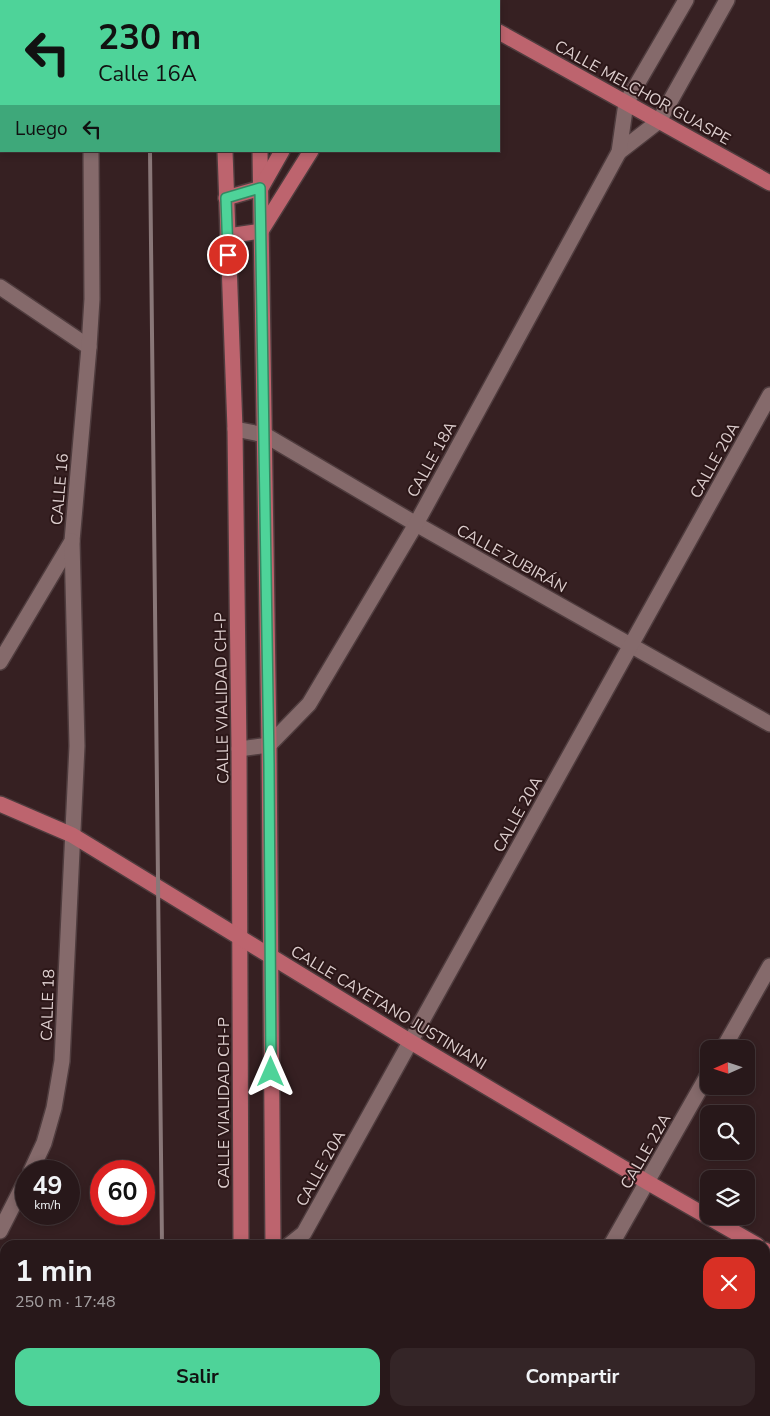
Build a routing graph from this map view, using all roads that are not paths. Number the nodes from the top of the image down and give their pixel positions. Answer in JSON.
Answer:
{"nodes":[{"id":1,"x":686,"y":0,"type":"edge"},
{"id":2,"x":728,"y":0,"type":"edge"},
{"id":3,"x":500,"y":33,"type":"edge"},
{"id":4,"x":626,"y":103,"type":"junction"},
{"id":5,"x":659,"y":121,"type":"junction"},
{"id":6,"x":91,"y":152,"type":"edge"},
{"id":7,"x":225,"y":152,"type":"edge"},
{"id":8,"x":260,"y":152,"type":"edge"},
{"id":9,"x":281,"y":152,"type":"edge"},
{"id":10,"x":310,"y":152,"type":"edge"},
{"id":11,"x":619,"y":152,"type":"junction"},
{"id":12,"x":770,"y":183,"type":"edge"},
{"id":13,"x":260,"y":188,"type":"junction"},
{"id":14,"x":226,"y":198,"type":"junction"},
{"id":15,"x":261,"y":231,"type":"junction"},
{"id":16,"x":228,"y":236,"type":"junction"},
{"id":17,"x":0,"y":287,"type":"edge"},
{"id":18,"x":89,"y":348,"type":"junction"},
{"id":19,"x":770,"y":395,"type":"edge"},
{"id":20,"x":235,"y":429,"type":"junction"},
{"id":21,"x":264,"y":435,"type":"junction"},
{"id":22,"x":416,"y":524,"type":"junction"},
{"id":23,"x":72,"y":542,"type":"junction"},
{"id":24,"x":631,"y":644,"type":"junction"},
{"id":25,"x":0,"y":662,"type":"edge"},
{"id":26,"x":770,"y":724,"type":"edge"},
{"id":27,"x":269,"y":745,"type":"junction"},
{"id":28,"x":239,"y":749,"type":"junction"},
{"id":29,"x":0,"y":804,"type":"edge"},
{"id":30,"x":72,"y":835,"type":"junction"},
{"id":31,"x":240,"y":937,"type":"junction"},
{"id":32,"x":270,"y":956,"type":"junction"},
{"id":33,"x":770,"y":966,"type":"edge"},
{"id":34,"x":728,"y":1040,"type":"edge"},
{"id":35,"x":411,"y":1042,"type":"junction"},
{"id":36,"x":700,"y":1089,"type":"edge"},
{"id":37,"x":36,"y":1160,"type":"edge"},
{"id":38,"x":647,"y":1182,"type":"junction"},
{"id":39,"x":15,"y":1202,"type":"edge"},
{"id":40,"x":0,"y":1231,"type":"edge"},
{"id":41,"x":241,"y":1240,"type":"edge"},
{"id":42,"x":273,"y":1240,"type":"edge"},
{"id":43,"x":295,"y":1240,"type":"edge"},
{"id":44,"x":614,"y":1240,"type":"edge"},
{"id":45,"x":748,"y":1240,"type":"edge"}],
"edges":[{"from":1,"to":4,"type":"street","name":"CALLE 18A"},
{"from":2,"to":5,"type":"street","name":"CALLE 18A"},
{"from":3,"to":4,"type":"main road","name":"CALLE MELCHOR GUASPE"},
{"from":4,"to":5,"type":"main road","name":"CALLE MELCHOR GUASPE"},
{"from":4,"to":11,"type":"street","name":"CALLE 18A"},
{"from":5,"to":11,"type":"street","name":"CALLE 18A"},
{"from":5,"to":12,"type":"main road","name":"CALLE MELCHOR GUASPE"},
{"from":6,"to":18,"type":"street","name":"CALLE 16"},
{"from":7,"to":14,"type":"main road","name":"CALLE VIALIDAD CH-P"},
{"from":8,"to":13,"type":"main road"},
{"from":9,"to":13,"type":"main road"},
{"from":10,"to":15,"type":"main road"},
{"from":11,"to":22,"type":"street","name":"CALLE 18A"},
{"from":13,"to":14,"type":"main road"},
{"from":13,"to":15,"type":"main road"},
{"from":14,"to":16,"type":"main road","name":"CALLE VIALIDAD CH-P"},
{"from":15,"to":16,"type":"main road"},
{"from":15,"to":21,"type":"main road"},
{"from":16,"to":20,"type":"main road","name":"CALLE VIALIDAD CH-P"},
{"from":17,"to":18,"type":"street"},
{"from":18,"to":23,"type":"street","name":"CALLE 16"},
{"from":19,"to":24,"type":"street","name":"CALLE 20A"},
{"from":20,"to":21,"type":"street","name":"CALLE ZUBIRÁN"},
{"from":20,"to":28,"type":"main road","name":"CALLE VIALIDAD CH-P"},
{"from":21,"to":22,"type":"street","name":"CALLE ZUBIRÁN"},
{"from":21,"to":27,"type":"main road"},
{"from":22,"to":24,"type":"street","name":"CALLE ZUBIRÁN"},
{"from":22,"to":27,"type":"street","name":"CALLE 18A"},
{"from":23,"to":25,"type":"street","name":"CALLE 16"},
{"from":23,"to":30,"type":"street","name":"CALLE 18"},
{"from":24,"to":26,"type":"street","name":"CALLE ZUBIRÁN"},
{"from":24,"to":35,"type":"street","name":"CALLE 20A"},
{"from":27,"to":28,"type":"street"},
{"from":27,"to":32,"type":"main road"},
{"from":28,"to":31,"type":"main road","name":"CALLE VIALIDAD CH-P"},
{"from":29,"to":30,"type":"main road","name":"CALLE CAYETANO JUSTINIANI"},
{"from":30,"to":31,"type":"main road","name":"CALLE CAYETANO JUSTINIANI"},
{"from":30,"to":37,"type":"street","name":"CALLE 18"},
{"from":31,"to":32,"type":"main road","name":"CALLE CAYETANO JUSTINIANI"},
{"from":31,"to":41,"type":"main road","name":"CALLE VIALIDAD CH-P"},
{"from":32,"to":35,"type":"main road","name":"CALLE CAYETANO JUSTINIANI"},
{"from":32,"to":42,"type":"main road"},
{"from":33,"to":34,"type":"street"},
{"from":35,"to":38,"type":"main road","name":"CALLE CAYETANO JUSTINIANI"},
{"from":35,"to":43,"type":"street","name":"CALLE 20A"},
{"from":36,"to":38,"type":"street","name":"CALLE 22A"},
{"from":38,"to":44,"type":"street","name":"CALLE 22A"},
{"from":38,"to":45,"type":"main road","name":"CALLE CAYETANO JUSTINIANI"},
{"from":39,"to":40,"type":"street"}]}
